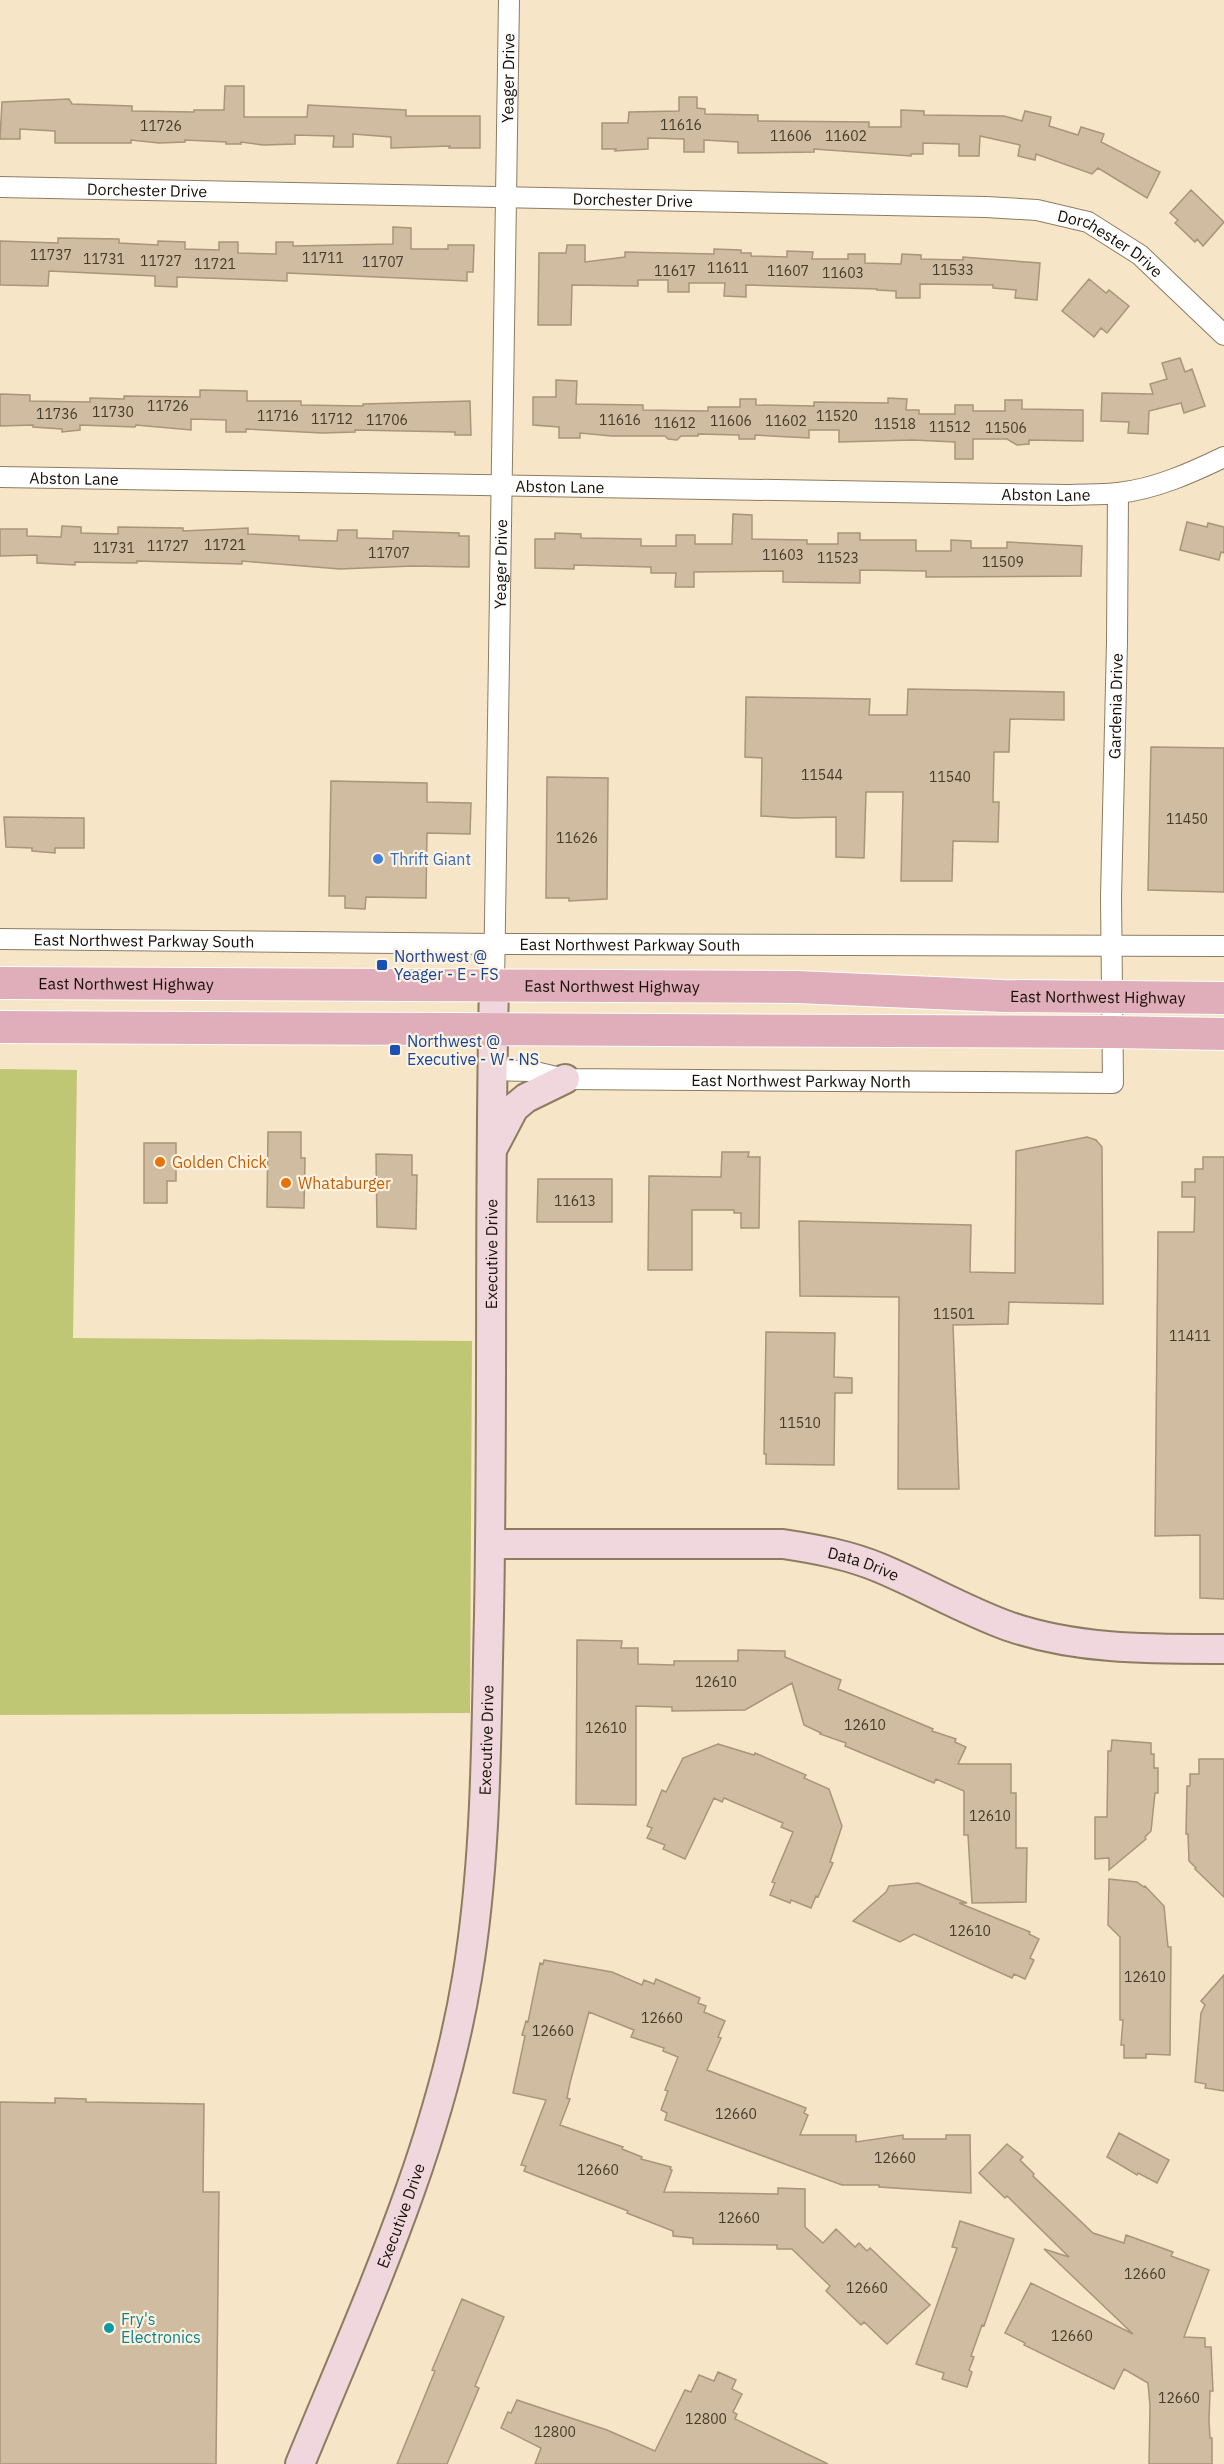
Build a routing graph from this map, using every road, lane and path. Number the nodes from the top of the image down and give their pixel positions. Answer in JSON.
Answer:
{"nodes":[{"id":1,"x":509,"y":0,"type":"edge"},
{"id":2,"x":0,"y":187,"type":"edge"},
{"id":3,"x":506,"y":196,"type":"junction"},
{"id":4,"x":1224,"y":335,"type":"edge"},
{"id":5,"x":1224,"y":457,"type":"edge"},
{"id":6,"x":0,"y":477,"type":"edge"},
{"id":7,"x":502,"y":485,"type":"junction"},
{"id":8,"x":1118,"y":493,"type":"junction"},
{"id":9,"x":0,"y":939,"type":"edge"},
{"id":10,"x":496,"y":944,"type":"junction"},
{"id":11,"x":1111,"y":946,"type":"junction"},
{"id":12,"x":1224,"y":946,"type":"edge"},
{"id":13,"x":0,"y":983,"type":"edge"},
{"id":14,"x":494,"y":986,"type":"junction"},
{"id":15,"x":1111,"y":998,"type":"junction"},
{"id":16,"x":1224,"y":998,"type":"edge"},
{"id":17,"x":0,"y":1027,"type":"edge"},
{"id":18,"x":493,"y":1030,"type":"junction"},
{"id":19,"x":1112,"y":1032,"type":"junction"},
{"id":20,"x":1224,"y":1034,"type":"edge"},
{"id":21,"x":492,"y":1070,"type":"junction"},
{"id":22,"x":565,"y":1079,"type":"junction"},
{"id":23,"x":1113,"y":1083,"type":"joint"},
{"id":24,"x":492,"y":1150,"type":"junction"},
{"id":25,"x":490,"y":1544,"type":"junction"},
{"id":26,"x":1224,"y":1649,"type":"edge"},
{"id":27,"x":300,"y":2464,"type":"edge"}],
"edges":[{"from":1,"to":3,"type":"street","name":"Yeager Drive"},
{"from":2,"to":3,"type":"street","name":"Dorchester Drive"},
{"from":3,"to":4,"type":"street","name":"Dorchester Drive"},
{"from":3,"to":7,"type":"street","name":"Yeager Drive"},
{"from":5,"to":8,"type":"street"},
{"from":6,"to":7,"type":"street","name":"Abston Lane"},
{"from":7,"to":8,"type":"street","name":"Abston Lane"},
{"from":7,"to":10,"type":"street","name":"Yeager Drive"},
{"from":8,"to":11,"type":"street","name":"Gardenia Drive"},
{"from":9,"to":10,"type":"street","name":"East Northwest Parkway South"},
{"from":10,"to":11,"type":"street","name":"East Northwest Parkway South"},
{"from":10,"to":14,"type":"street","name":"Yeager Drive"},
{"from":11,"to":12,"type":"street","name":"East Northwest Parkway South"},
{"from":11,"to":15,"type":"street","name":"Gardenia Drive"},
{"from":13,"to":14,"type":"main road","name":"East Northwest Highway"},
{"from":14,"to":15,"type":"main road","name":"East Northwest Highway"},
{"from":14,"to":18,"type":"street","name":"Executive Drive"},
{"from":15,"to":16,"type":"main road","name":"East Northwest Highway"},
{"from":15,"to":19,"type":"street","name":"Gardenia Drive"},
{"from":17,"to":18,"type":"main road","name":"East Northwest Highway"},
{"from":18,"to":19,"type":"main road","name":"East Northwest Highway"},
{"from":18,"to":21,"type":"street","name":"Executive Drive"},
{"from":19,"to":20,"type":"main road","name":"East Northwest Highway"},
{"from":19,"to":23,"type":"street","name":"Gardenia Drive"},
{"from":21,"to":22,"type":"street","name":"East Northwest Parkway North"},
{"from":21,"to":24,"type":"street","name":"Executive Drive"},
{"from":22,"to":23,"type":"street","name":"East Northwest Parkway North"},
{"from":22,"to":24,"type":"street"},
{"from":24,"to":25,"type":"street","name":"Executive Drive"},
{"from":25,"to":26,"type":"street","name":"Data Drive"},
{"from":25,"to":27,"type":"street","name":"Executive Drive"}]}
